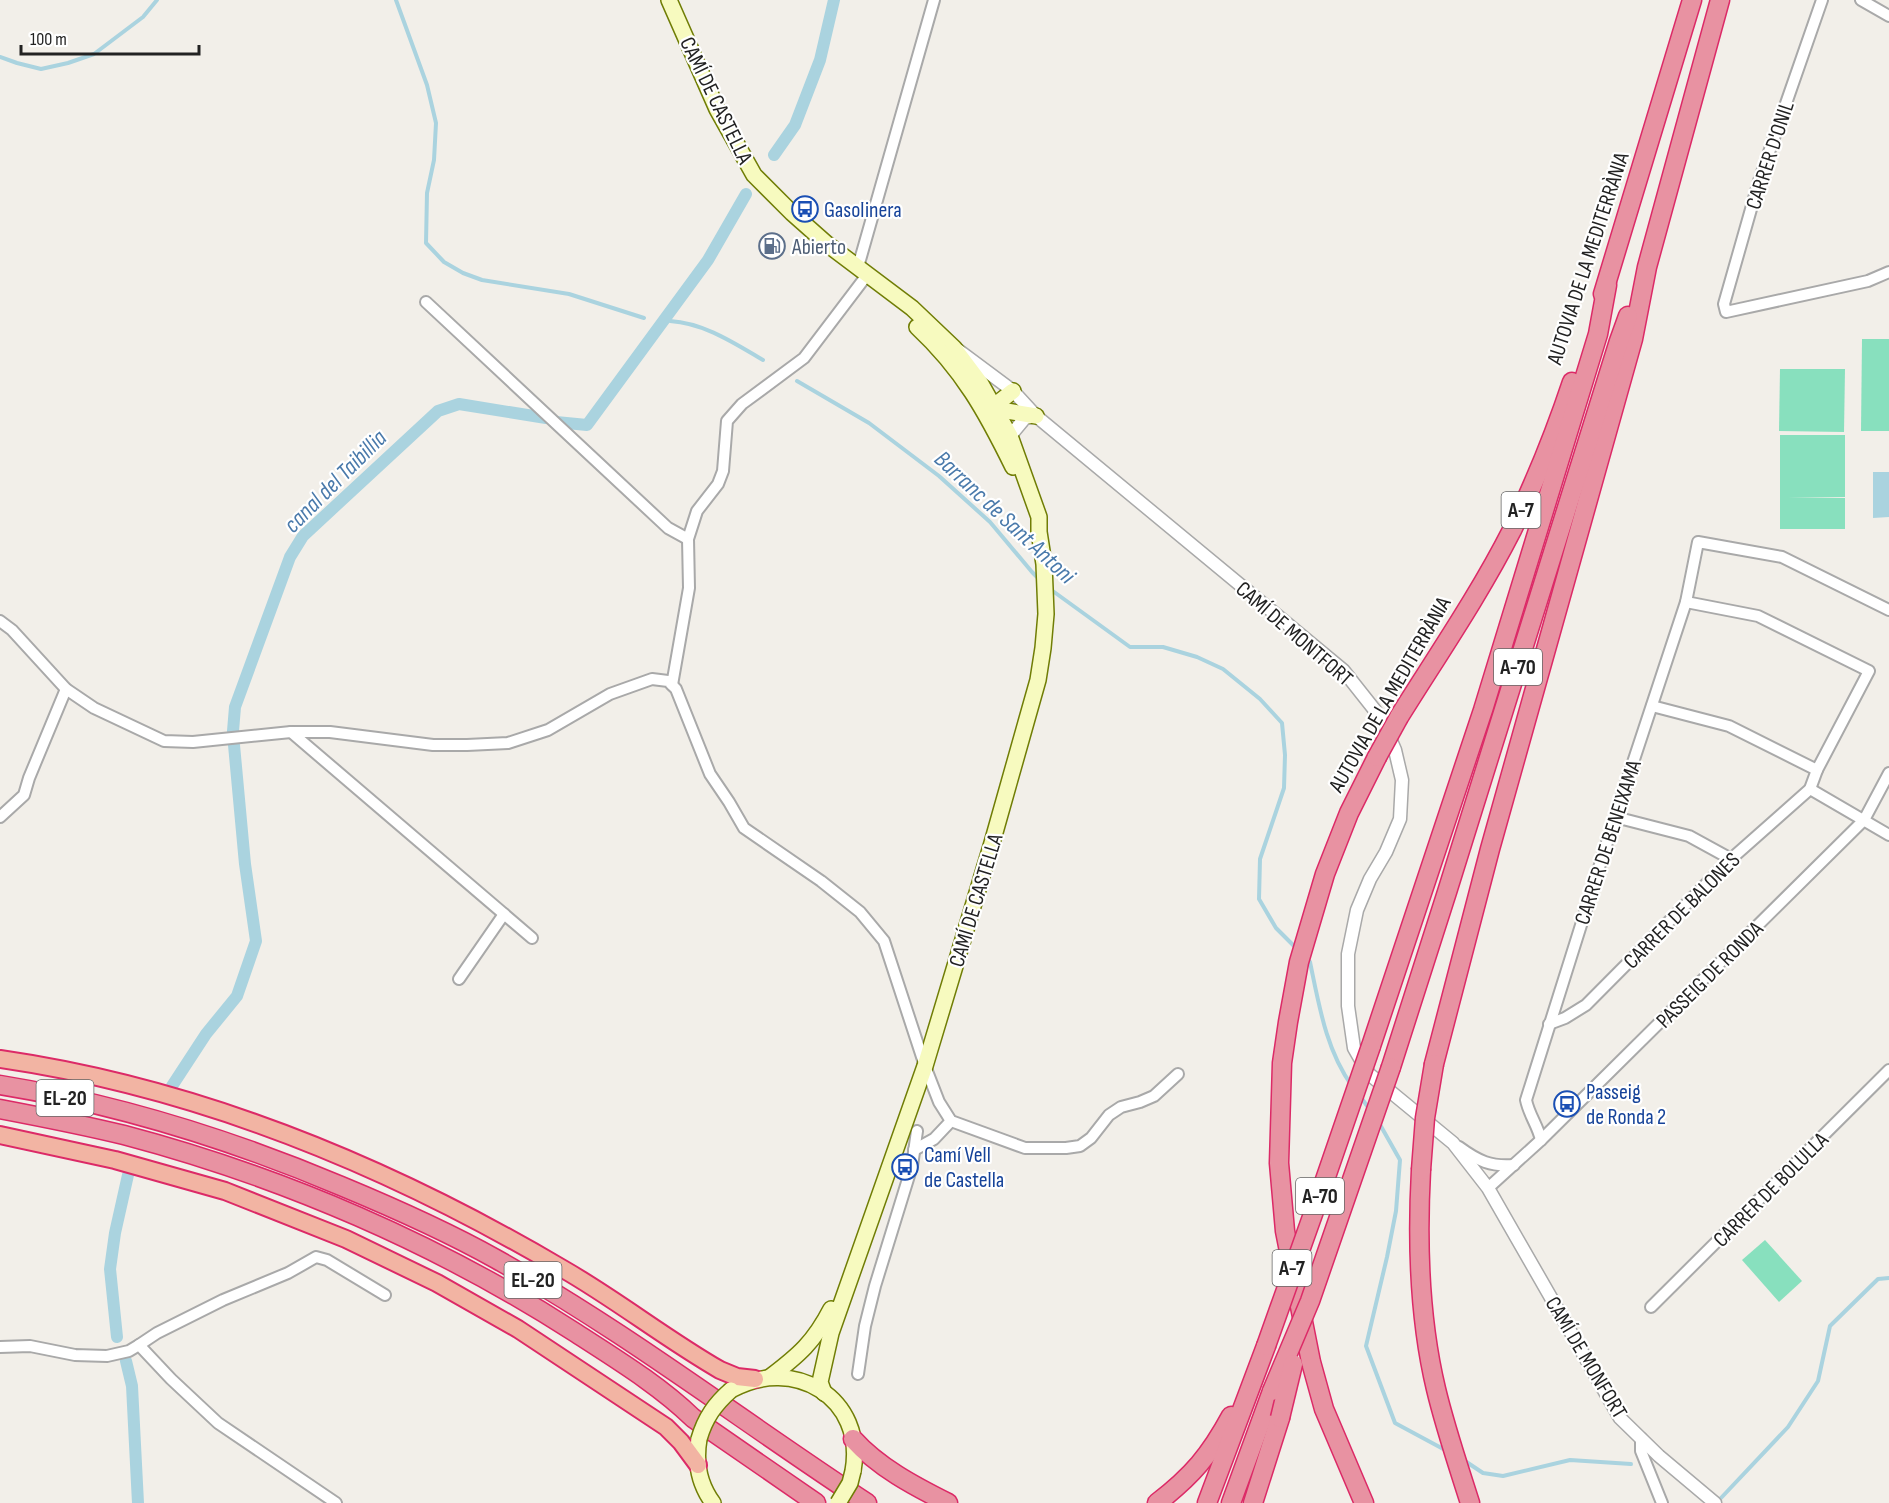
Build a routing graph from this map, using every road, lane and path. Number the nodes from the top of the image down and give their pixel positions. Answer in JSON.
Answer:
{"nodes":[{"id":1,"x":669,"y":0,"type":"edge"},
{"id":2,"x":934,"y":0,"type":"edge"},
{"id":3,"x":1692,"y":0,"type":"edge"},
{"id":4,"x":1720,"y":0,"type":"edge"},
{"id":5,"x":1822,"y":0,"type":"edge"},
{"id":6,"x":1861,"y":0,"type":"edge"},
{"id":7,"x":1889,"y":16,"type":"edge"},
{"id":8,"x":1647,"y":267,"type":"junction"},
{"id":9,"x":863,"y":271,"type":"junction"},
{"id":10,"x":1889,"y":272,"type":"edge"},
{"id":11,"x":1607,"y":285,"type":"junction"},
{"id":12,"x":426,"y":302,"type":"dead end"},
{"id":13,"x":947,"y":349,"type":"junction"},
{"id":14,"x":1013,"y":391,"type":"junction"},
{"id":15,"x":994,"y":406,"type":"junction"},
{"id":16,"x":1036,"y":416,"type":"junction"},
{"id":17,"x":1010,"y":436,"type":"junction"},
{"id":18,"x":1014,"y":470,"type":"junction"},
{"id":19,"x":1039,"y":532,"type":"junction"},
{"id":20,"x":688,"y":539,"type":"junction"},
{"id":21,"x":1686,"y":602,"type":"junction"},
{"id":22,"x":1889,"y":610,"type":"edge"},
{"id":23,"x":0,"y":621,"type":"edge"},
{"id":24,"x":672,"y":685,"type":"junction"},
{"id":25,"x":66,"y":688,"type":"junction"},
{"id":26,"x":1652,"y":706,"type":"junction"},
{"id":27,"x":291,"y":732,"type":"junction"},
{"id":28,"x":1817,"y":770,"type":"junction"},
{"id":29,"x":1889,"y":773,"type":"edge"},
{"id":30,"x":1810,"y":789,"type":"junction"},
{"id":31,"x":0,"y":817,"type":"edge"},
{"id":32,"x":1615,"y":818,"type":"junction"},
{"id":33,"x":1864,"y":820,"type":"junction"},
{"id":34,"x":1889,"y":835,"type":"edge"},
{"id":35,"x":1731,"y":859,"type":"junction"},
{"id":36,"x":504,"y":914,"type":"junction"},
{"id":37,"x":532,"y":938,"type":"dead end"},
{"id":38,"x":459,"y":979,"type":"dead end"},
{"id":39,"x":1549,"y":1024,"type":"junction"},
{"id":40,"x":0,"y":1059,"type":"edge"},
{"id":41,"x":926,"y":1066,"type":"junction"},
{"id":42,"x":1889,"y":1070,"type":"edge"},
{"id":43,"x":1178,"y":1074,"type":"dead end"},
{"id":44,"x":0,"y":1085,"type":"edge"},
{"id":45,"x":0,"y":1109,"type":"edge"},
{"id":46,"x":951,"y":1121,"type":"junction"},
{"id":47,"x":917,"y":1131,"type":"dead end"},
{"id":48,"x":0,"y":1135,"type":"edge"},
{"id":49,"x":1541,"y":1140,"type":"junction"},
{"id":50,"x":1453,"y":1143,"type":"junction"},
{"id":51,"x":915,"y":1150,"type":"junction"},
{"id":52,"x":1514,"y":1165,"type":"junction"},
{"id":53,"x":1488,"y":1188,"type":"junction"},
{"id":54,"x":856,"y":1259,"type":"junction"},
{"id":55,"x":385,"y":1295,"type":"dead end"},
{"id":56,"x":1310,"y":1301,"type":"junction"},
{"id":57,"x":1651,"y":1307,"type":"dead end"},
{"id":58,"x":139,"y":1345,"type":"junction"},
{"id":59,"x":0,"y":1347,"type":"edge"},
{"id":60,"x":858,"y":1374,"type":"dead end"},
{"id":61,"x":763,"y":1378,"type":"junction"},
{"id":62,"x":1250,"y":1391,"type":"junction"},
{"id":63,"x":824,"y":1393,"type":"junction"},
{"id":64,"x":680,"y":1405,"type":"junction"},
{"id":65,"x":853,"y":1438,"type":"junction"},
{"id":66,"x":1641,"y":1438,"type":"junction"},
{"id":67,"x":698,"y":1465,"type":"junction"},
{"id":68,"x":1468,"y":1495,"type":"edge"},
{"id":69,"x":705,"y":1496,"type":"edge"},
{"id":70,"x":336,"y":1503,"type":"edge"},
{"id":71,"x":713,"y":1503,"type":"edge"},
{"id":72,"x":816,"y":1503,"type":"edge"},
{"id":73,"x":831,"y":1503,"type":"edge"},
{"id":74,"x":838,"y":1503,"type":"edge"},
{"id":75,"x":867,"y":1503,"type":"edge"},
{"id":76,"x":948,"y":1503,"type":"edge"},
{"id":77,"x":1157,"y":1503,"type":"edge"},
{"id":78,"x":1207,"y":1503,"type":"edge"},
{"id":79,"x":1231,"y":1503,"type":"edge"},
{"id":80,"x":1253,"y":1503,"type":"edge"},
{"id":81,"x":1364,"y":1503,"type":"edge"},
{"id":82,"x":1662,"y":1503,"type":"edge"},
{"id":83,"x":1715,"y":1503,"type":"edge"}],
"edges":[{"from":1,"to":9,"type":"main road","name":"CAMÍ DE CASTELLA"},
{"from":2,"to":9,"type":"street"},
{"from":3,"to":11,"type":"highway","name":"AUTOVIA DE LA MEDITERRÀNIA","number":"A-7"},
{"from":4,"to":8,"type":"highway"},
{"from":5,"to":10,"type":"street","name":"CARRER D'ONIL"},
{"from":6,"to":7,"type":"street"},
{"from":8,"to":56,"type":"highway","number":"A-70","bridge":true},
{"from":8,"to":68,"type":"highway","bridge":true},
{"from":9,"to":13,"type":"main road","name":"CAMÍ DE CASTELLA"},
{"from":9,"to":20,"type":"street"},
{"from":11,"to":62,"type":"highway","number":"A-70","bridge":true},
{"from":11,"to":81,"type":"highway","name":"AUTOVIA DE LA MEDITERRÀNIA","number":"A-7","bridge":true},
{"from":12,"to":20,"type":"street"},
{"from":13,"to":14,"type":"street","name":"CAMÍ DE MONTFORT"},
{"from":13,"to":15,"type":"main road","name":"CAMÍ DE CASTELLA"},
{"from":13,"to":18,"type":"main road","name":"CAMÍ DE CASTELLA"},
{"from":14,"to":15,"type":"main road"},
{"from":14,"to":16,"type":"street","name":"CAMÍ DE MONTFORT"},
{"from":15,"to":16,"type":"main road"},
{"from":15,"to":17,"type":"main road","name":"CAMÍ DE CASTELLA"},
{"from":15,"to":18,"type":"main road"},
{"from":16,"to":17,"type":"street"},
{"from":16,"to":50,"type":"street","name":"CAMÍ DE MONTFORT"},
{"from":17,"to":19,"type":"main road","name":"CAMÍ DE CASTELLA"},
{"from":18,"to":19,"type":"main road","name":"CAMÍ DE CASTELLA"},
{"from":19,"to":41,"type":"main road","name":"CAMÍ DE CASTELLA"},
{"from":20,"to":24,"type":"street"},
{"from":21,"to":22,"type":"street","name":"CARRER DE BENEIXAMA"},
{"from":21,"to":26,"type":"street","name":"CARRER DE BENEIXAMA"},
{"from":21,"to":28,"type":"street","name":"CARRER DE BALONES"},
{"from":23,"to":25,"type":"street"},
{"from":24,"to":27,"type":"street"},
{"from":24,"to":41,"type":"street"},
{"from":25,"to":27,"type":"street"},
{"from":25,"to":31,"type":"street"},
{"from":26,"to":28,"type":"street"},
{"from":26,"to":32,"type":"street","name":"CARRER DE BENEIXAMA"},
{"from":27,"to":36,"type":"street"},
{"from":28,"to":30,"type":"street","name":"CARRER DE BALONES"},
{"from":29,"to":33,"type":"street","name":"PASSEIG DE RONDA"},
{"from":30,"to":33,"type":"street"},
{"from":30,"to":35,"type":"street","name":"CARRER DE BALONES"},
{"from":32,"to":35,"type":"street"},
{"from":32,"to":39,"type":"street","name":"CARRER DE BENEIXAMA"},
{"from":33,"to":34,"type":"street"},
{"from":33,"to":49,"type":"street","name":"PASSEIG DE RONDA"},
{"from":35,"to":39,"type":"street","name":"CARRER DE BALONES"},
{"from":36,"to":37,"type":"street"},
{"from":36,"to":38,"type":"street"},
{"from":39,"to":49,"type":"street","name":"CARRER DE BENEIXAMA"},
{"from":40,"to":61,"type":"highway"},
{"from":41,"to":46,"type":"street"},
{"from":41,"to":54,"type":"main road","name":"CAMÍ DE CASTELLA"},
{"from":42,"to":57,"type":"street","name":"CARRER DE BOLULLA"},
{"from":43,"to":46,"type":"street"},
{"from":44,"to":75,"type":"highway","number":"EL-20"},
{"from":45,"to":64,"type":"highway","number":"EL-20"},
{"from":46,"to":51,"type":"street"},
{"from":47,"to":51,"type":"street"},
{"from":48,"to":67,"type":"highway"},
{"from":49,"to":52,"type":"street","name":"PASSEIG DE RONDA"},
{"from":50,"to":52,"type":"street"},
{"from":50,"to":53,"type":"street","name":"CAMÍ DE MONTFORT"},
{"from":51,"to":60,"type":"street"},
{"from":52,"to":53,"type":"street","name":"PASSEIG DE RONDA"},
{"from":53,"to":66,"type":"street","name":"CAMÍ DE MONFORT"},
{"from":54,"to":61,"type":"main road","name":"CAMÍ DE CASTELLA"},
{"from":54,"to":63,"type":"main road","name":"CAMÍ DE CASTELLA"},
{"from":55,"to":58,"type":"street"},
{"from":56,"to":79,"type":"highway","number":"A-70","bridge":true},
{"from":56,"to":80,"type":"highway","bridge":true},
{"from":58,"to":59,"type":"street"},
{"from":58,"to":70,"type":"street"},
{"from":61,"to":63,"type":"main road"},
{"from":61,"to":67,"type":"main road","name":"CAMÍ DE CASTELLA","bridge":true},
{"from":62,"to":77,"type":"highway"},
{"from":62,"to":78,"type":"highway","number":"A-70"},
{"from":63,"to":65,"type":"main road"},
{"from":64,"to":72,"type":"highway"},
{"from":64,"to":73,"type":"highway","number":"EL-20"},
{"from":65,"to":74,"type":"main road","bridge":true},
{"from":65,"to":76,"type":"highway"},
{"from":66,"to":82,"type":"street"},
{"from":66,"to":83,"type":"street","name":"CAMÍ DE MONFORT"},
{"from":67,"to":69,"type":"main road"},
{"from":69,"to":71,"type":"main road"}]}
